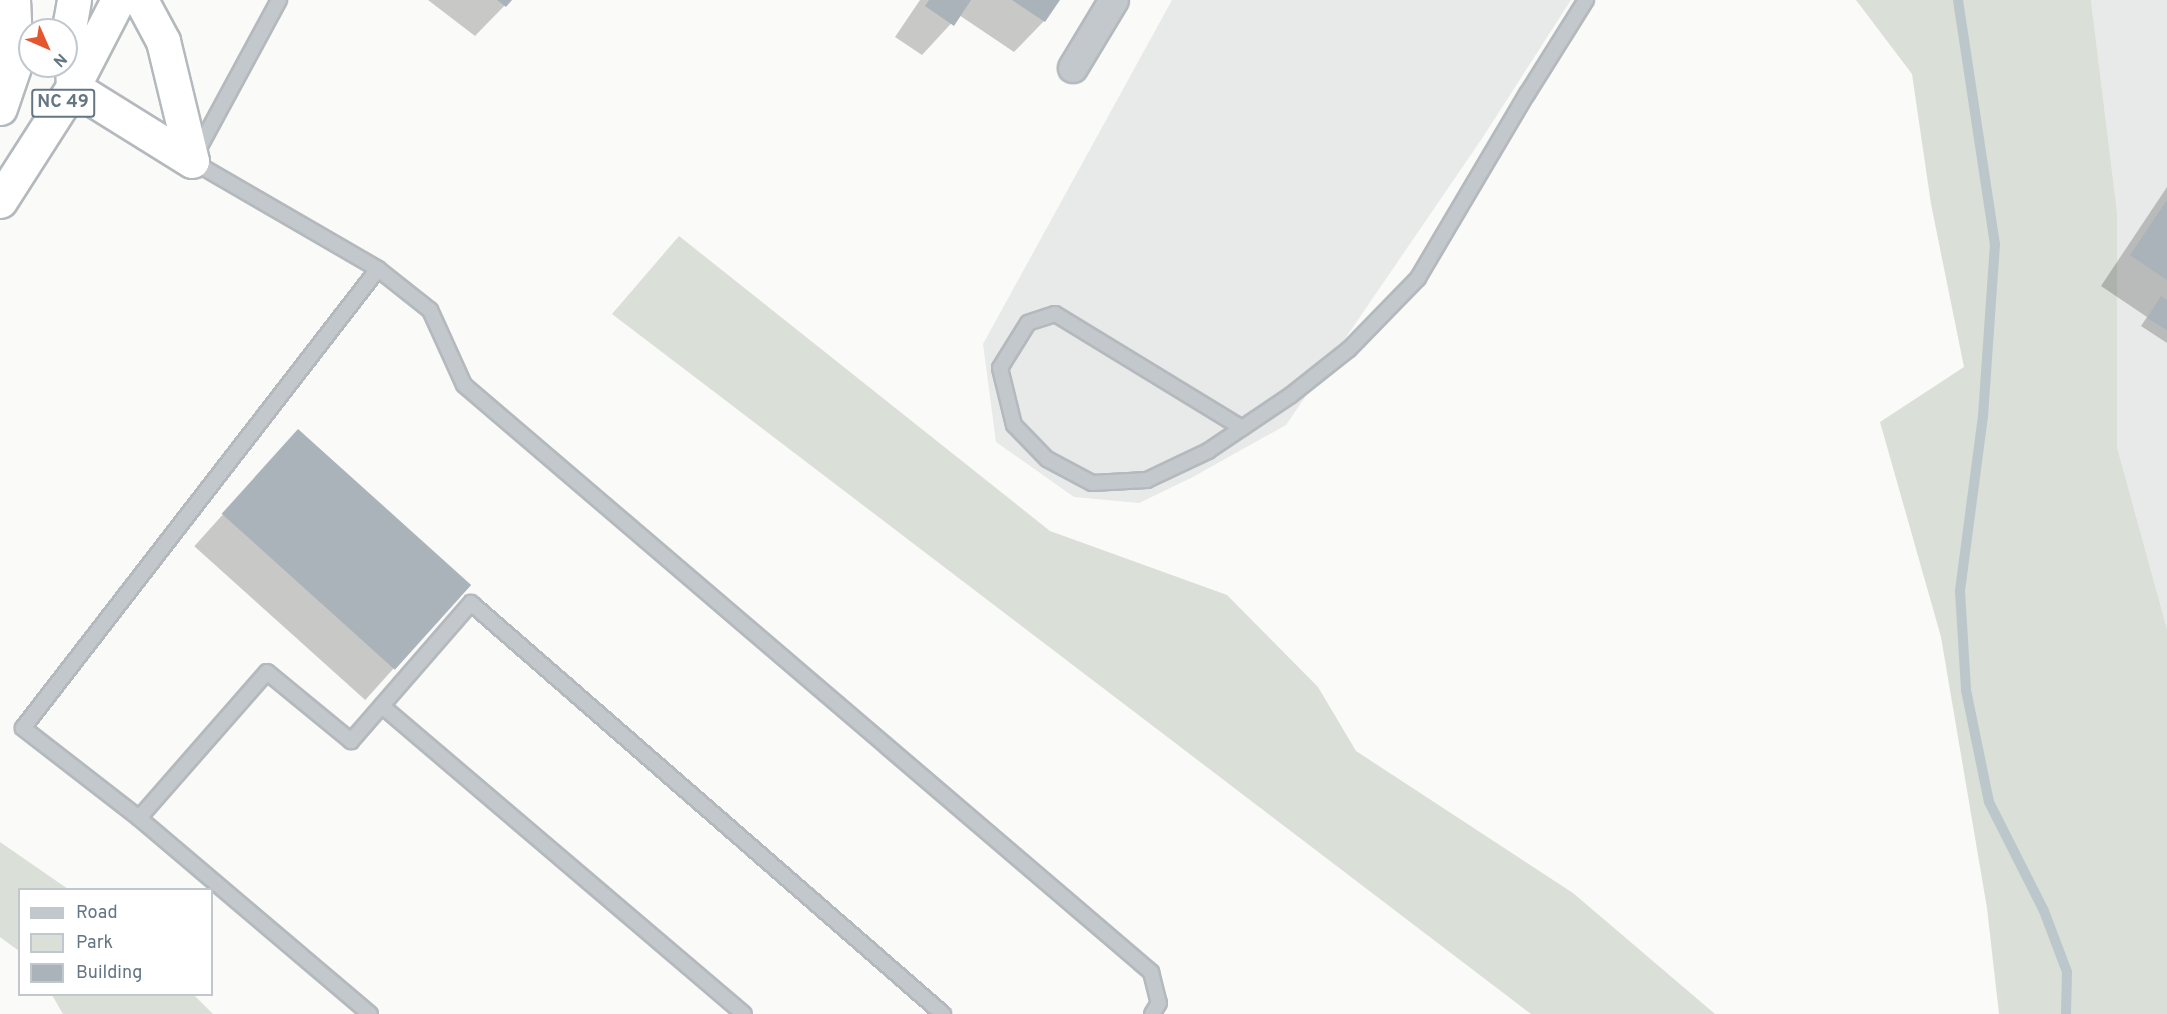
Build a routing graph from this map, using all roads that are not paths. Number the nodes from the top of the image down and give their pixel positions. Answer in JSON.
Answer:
{"nodes":[{"id":1,"x":13,"y":0,"type":"edge"},
{"id":2,"x":74,"y":0,"type":"edge"},
{"id":3,"x":118,"y":0,"type":"edge"},
{"id":4,"x":141,"y":0,"type":"edge"},
{"id":5,"x":279,"y":0,"type":"edge"},
{"id":6,"x":1114,"y":0,"type":"edge"},
{"id":7,"x":1586,"y":0,"type":"edge"},
{"id":8,"x":1073,"y":68,"type":"dead end"},
{"id":9,"x":73,"y":87,"type":"junction"},
{"id":10,"x":0,"y":108,"type":"edge"},
{"id":11,"x":192,"y":161,"type":"junction"},
{"id":12,"x":0,"y":201,"type":"edge"},
{"id":13,"x":378,"y":269,"type":"junction"},
{"id":14,"x":1242,"y":428,"type":"junction"},
{"id":15,"x":382,"y":706,"type":"junction"},
{"id":16,"x":140,"y":818,"type":"junction"},
{"id":17,"x":370,"y":1014,"type":"edge"},
{"id":18,"x":744,"y":1014,"type":"edge"},
{"id":19,"x":943,"y":1014,"type":"edge"},
{"id":20,"x":1152,"y":1014,"type":"edge"}],
"edges":[{"from":1,"to":10,"type":"highway"},
{"from":2,"to":9,"type":"highway"},
{"from":3,"to":9,"type":"highway","number":"NC 49"},
{"from":4,"to":11,"type":"highway"},
{"from":5,"to":11,"type":"lane"},
{"from":6,"to":8,"type":"street"},
{"from":7,"to":14,"type":"lane"},
{"from":9,"to":11,"type":"highway"},
{"from":9,"to":12,"type":"highway","number":"NC 49"},
{"from":11,"to":13,"type":"lane"},
{"from":13,"to":16,"type":"lane"},
{"from":13,"to":20,"type":"lane"},
{"from":14,"to":14,"type":"lane"},
{"from":15,"to":16,"type":"lane"},
{"from":15,"to":18,"type":"lane"},
{"from":15,"to":19,"type":"lane"},
{"from":16,"to":17,"type":"lane"}]}
